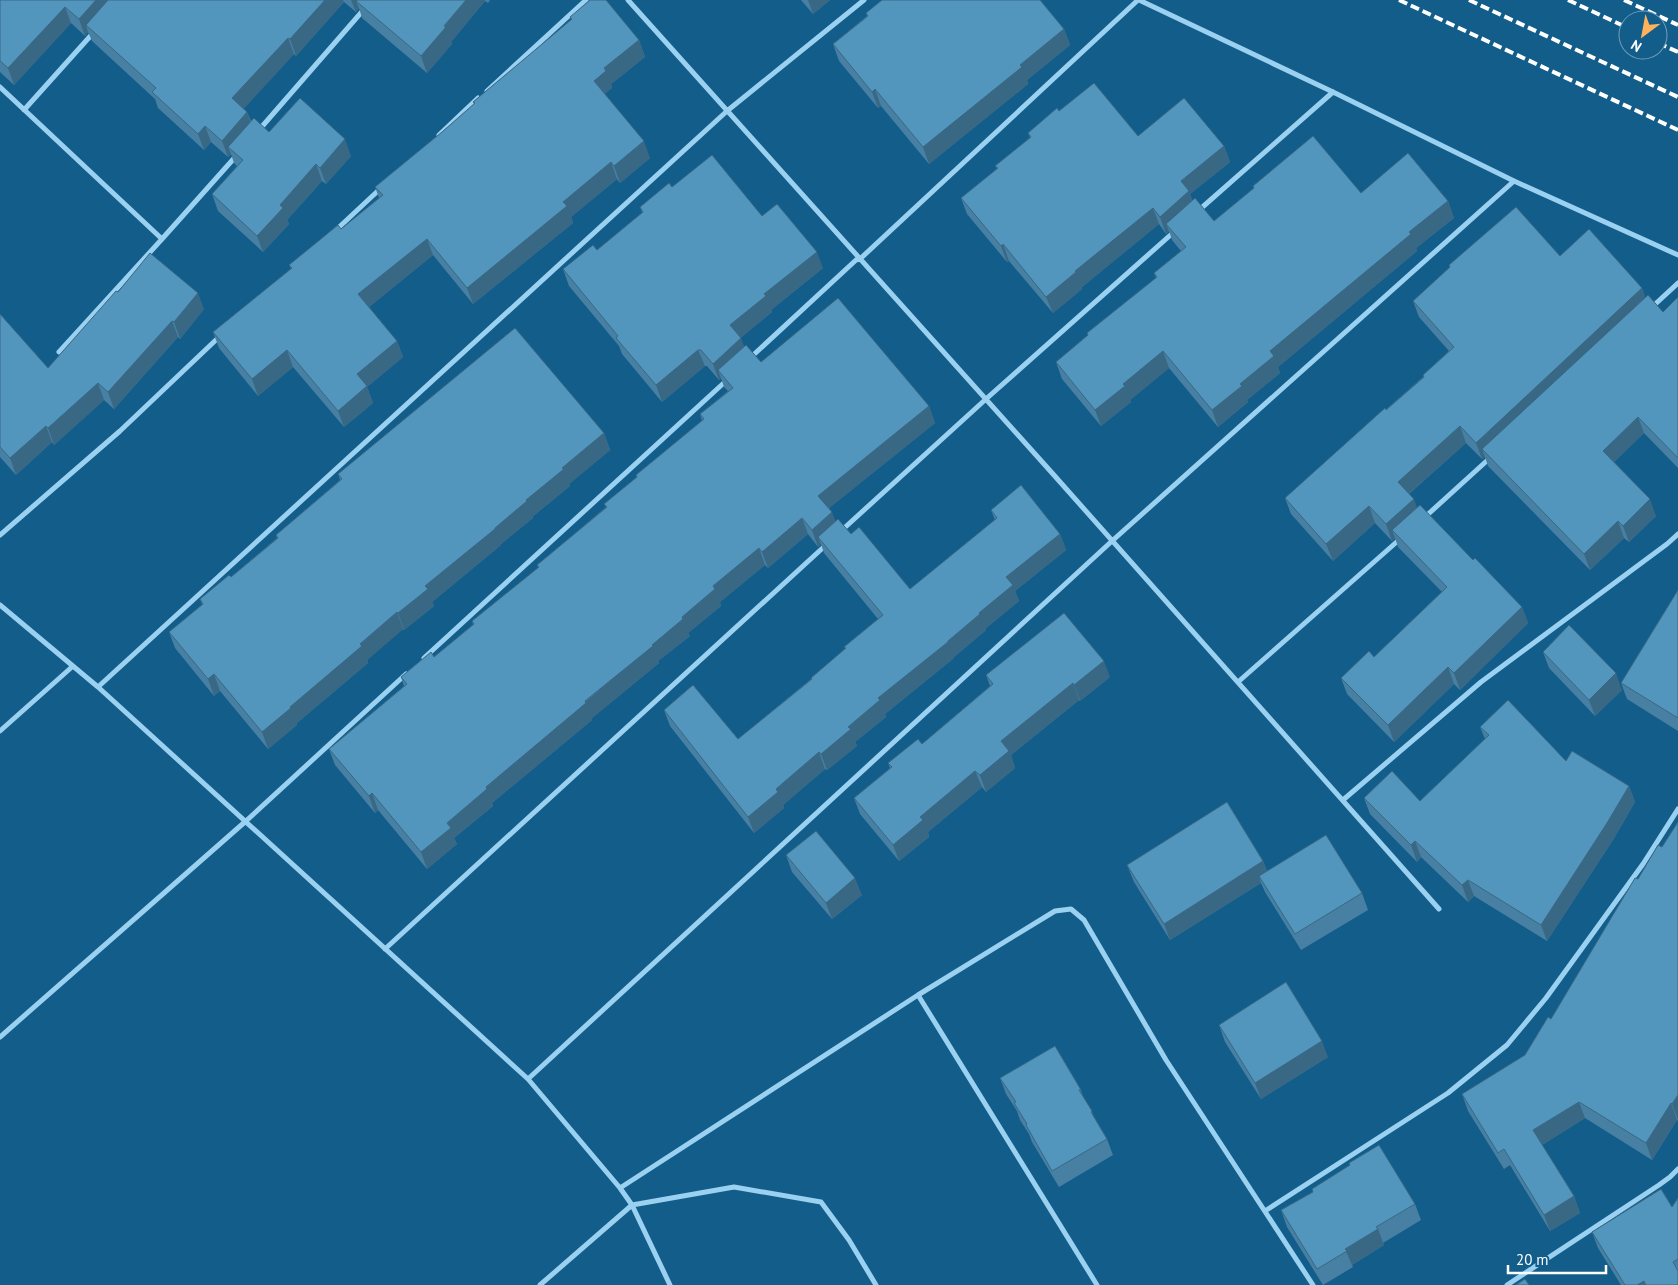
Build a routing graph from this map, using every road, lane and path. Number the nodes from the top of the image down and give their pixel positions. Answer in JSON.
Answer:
{"nodes":[{"id":1,"x":372,"y":0,"type":"edge"},
{"id":2,"x":586,"y":0,"type":"edge"},
{"id":3,"x":628,"y":0,"type":"edge"},
{"id":4,"x":864,"y":0,"type":"edge"},
{"id":5,"x":1139,"y":0,"type":"edge"},
{"id":6,"x":96,"y":29,"type":"edge"},
{"id":7,"x":0,"y":88,"type":"edge"},
{"id":8,"x":1333,"y":92,"type":"junction"},
{"id":9,"x":24,"y":110,"type":"junction"},
{"id":10,"x":727,"y":111,"type":"junction"},
{"id":11,"x":255,"y":134,"type":"edge"},
{"id":12,"x":431,"y":142,"type":"edge"},
{"id":13,"x":242,"y":148,"type":"edge"},
{"id":14,"x":1514,"y":181,"type":"junction"},
{"id":15,"x":387,"y":182,"type":"edge"},
{"id":16,"x":1192,"y":216,"type":"edge"},
{"id":17,"x":1178,"y":229,"type":"edge"},
{"id":18,"x":328,"y":236,"type":"edge"},
{"id":19,"x":162,"y":239,"type":"junction"},
{"id":20,"x":1678,"y":255,"type":"edge"},
{"id":21,"x":860,"y":259,"type":"junction"},
{"id":22,"x":1678,"y":283,"type":"edge"},
{"id":23,"x":1650,"y":310,"type":"edge"},
{"id":24,"x":227,"y":330,"type":"edge"},
{"id":25,"x":59,"y":352,"type":"edge"},
{"id":26,"x":746,"y":362,"type":"edge"},
{"id":27,"x":731,"y":375,"type":"edge"},
{"id":28,"x":986,"y":399,"type":"junction"},
{"id":29,"x":1493,"y":456,"type":"edge"},
{"id":30,"x":1420,"y":521,"type":"edge"},
{"id":31,"x":839,"y":533,"type":"edge"},
{"id":32,"x":1406,"y":534,"type":"edge"},
{"id":33,"x":1678,"y":534,"type":"edge"},
{"id":34,"x":0,"y":535,"type":"edge"},
{"id":35,"x":832,"y":540,"type":"edge"},
{"id":36,"x":1112,"y":541,"type":"junction"},
{"id":37,"x":0,"y":605,"type":"edge"},
{"id":38,"x":422,"y":659,"type":"edge"},
{"id":39,"x":73,"y":666,"type":"junction"},
{"id":40,"x":408,"y":673,"type":"edge"},
{"id":41,"x":1238,"y":682,"type":"junction"},
{"id":42,"x":98,"y":688,"type":"junction"},
{"id":43,"x":0,"y":731,"type":"edge"},
{"id":44,"x":1343,"y":800,"type":"junction"},
{"id":45,"x":1678,"y":809,"type":"edge"},
{"id":46,"x":246,"y":822,"type":"junction"},
{"id":47,"x":1440,"y":909,"type":"dead end"},
{"id":48,"x":385,"y":949,"type":"junction"},
{"id":49,"x":918,"y":995,"type":"junction"},
{"id":50,"x":0,"y":1037,"type":"edge"},
{"id":51,"x":528,"y":1079,"type":"junction"},
{"id":52,"x":1678,"y":1169,"type":"edge"},
{"id":53,"x":620,"y":1188,"type":"junction"},
{"id":54,"x":632,"y":1205,"type":"junction"},
{"id":55,"x":1265,"y":1211,"type":"junction"},
{"id":56,"x":540,"y":1285,"type":"edge"},
{"id":57,"x":670,"y":1285,"type":"edge"},
{"id":58,"x":876,"y":1285,"type":"edge"},
{"id":59,"x":1097,"y":1285,"type":"edge"},
{"id":60,"x":1313,"y":1285,"type":"edge"},
{"id":61,"x":1507,"y":1285,"type":"edge"}],
"edges":[{"from":1,"to":11,"type":"street"},
{"from":2,"to":12,"type":"street"},
{"from":3,"to":10,"type":"street"},
{"from":4,"to":10,"type":"street"},
{"from":5,"to":8,"type":"street"},
{"from":5,"to":21,"type":"street"},
{"from":6,"to":9,"type":"street"},
{"from":7,"to":9,"type":"street"},
{"from":8,"to":14,"type":"street"},
{"from":8,"to":16,"type":"street"},
{"from":9,"to":19,"type":"street"},
{"from":10,"to":21,"type":"street"},
{"from":10,"to":42,"type":"street"},
{"from":13,"to":19,"type":"street"},
{"from":14,"to":20,"type":"street"},
{"from":14,"to":36,"type":"street"},
{"from":15,"to":18,"type":"street"},
{"from":17,"to":28,"type":"street"},
{"from":19,"to":25,"type":"street"},
{"from":21,"to":26,"type":"street"},
{"from":21,"to":28,"type":"street"},
{"from":22,"to":23,"type":"street"},
{"from":24,"to":34,"type":"street"},
{"from":27,"to":38,"type":"street"},
{"from":28,"to":31,"type":"street"},
{"from":28,"to":36,"type":"street"},
{"from":29,"to":30,"type":"street"},
{"from":32,"to":41,"type":"street"},
{"from":33,"to":44,"type":"street"},
{"from":35,"to":48,"type":"street"},
{"from":36,"to":41,"type":"street"},
{"from":36,"to":51,"type":"street"},
{"from":37,"to":39,"type":"street"},
{"from":39,"to":42,"type":"street"},
{"from":39,"to":43,"type":"street"},
{"from":40,"to":46,"type":"street"},
{"from":41,"to":44,"type":"street"},
{"from":42,"to":46,"type":"street"},
{"from":44,"to":47,"type":"street"},
{"from":45,"to":55,"type":"street"},
{"from":46,"to":48,"type":"street"},
{"from":46,"to":50,"type":"street"},
{"from":48,"to":51,"type":"street"},
{"from":49,"to":53,"type":"street"},
{"from":49,"to":55,"type":"street"},
{"from":49,"to":59,"type":"street"},
{"from":51,"to":53,"type":"street"},
{"from":52,"to":61,"type":"street"},
{"from":53,"to":54,"type":"street"},
{"from":54,"to":56,"type":"street"},
{"from":54,"to":57,"type":"street"},
{"from":54,"to":58,"type":"street"},
{"from":55,"to":60,"type":"street"}]}
